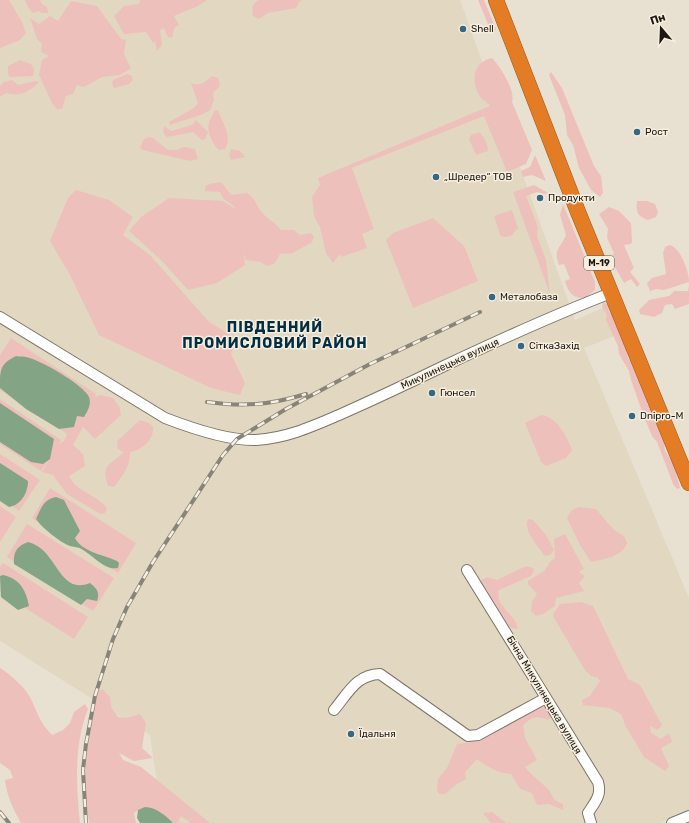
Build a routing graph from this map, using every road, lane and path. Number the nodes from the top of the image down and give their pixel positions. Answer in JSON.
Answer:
{"nodes":[{"id":1,"x":496,"y":0,"type":"edge"},
{"id":2,"x":611,"y":293,"type":"junction"},
{"id":3,"x":0,"y":317,"type":"edge"},
{"id":4,"x":689,"y":483,"type":"edge"},
{"id":5,"x":467,"y":570,"type":"dead end"},
{"id":6,"x":546,"y":698,"type":"junction"},
{"id":7,"x":334,"y":710,"type":"dead end"},
{"id":8,"x":689,"y":816,"type":"edge"},
{"id":9,"x":591,"y":823,"type":"edge"},
{"id":10,"x":672,"y":823,"type":"edge"}],
"edges":[{"from":1,"to":2,"type":"highway","number":"М-19"},
{"from":2,"to":3,"type":"street","name":"Микулинецька вулиця"},
{"from":2,"to":4,"type":"highway","number":"М-19"},
{"from":5,"to":6,"type":"street","name":"Бічна Микулинецька вулиця"},
{"from":6,"to":7,"type":"street"},
{"from":6,"to":9,"type":"street","name":"Бічна Микулинецька вулиця"},
{"from":8,"to":10,"type":"street"}]}
